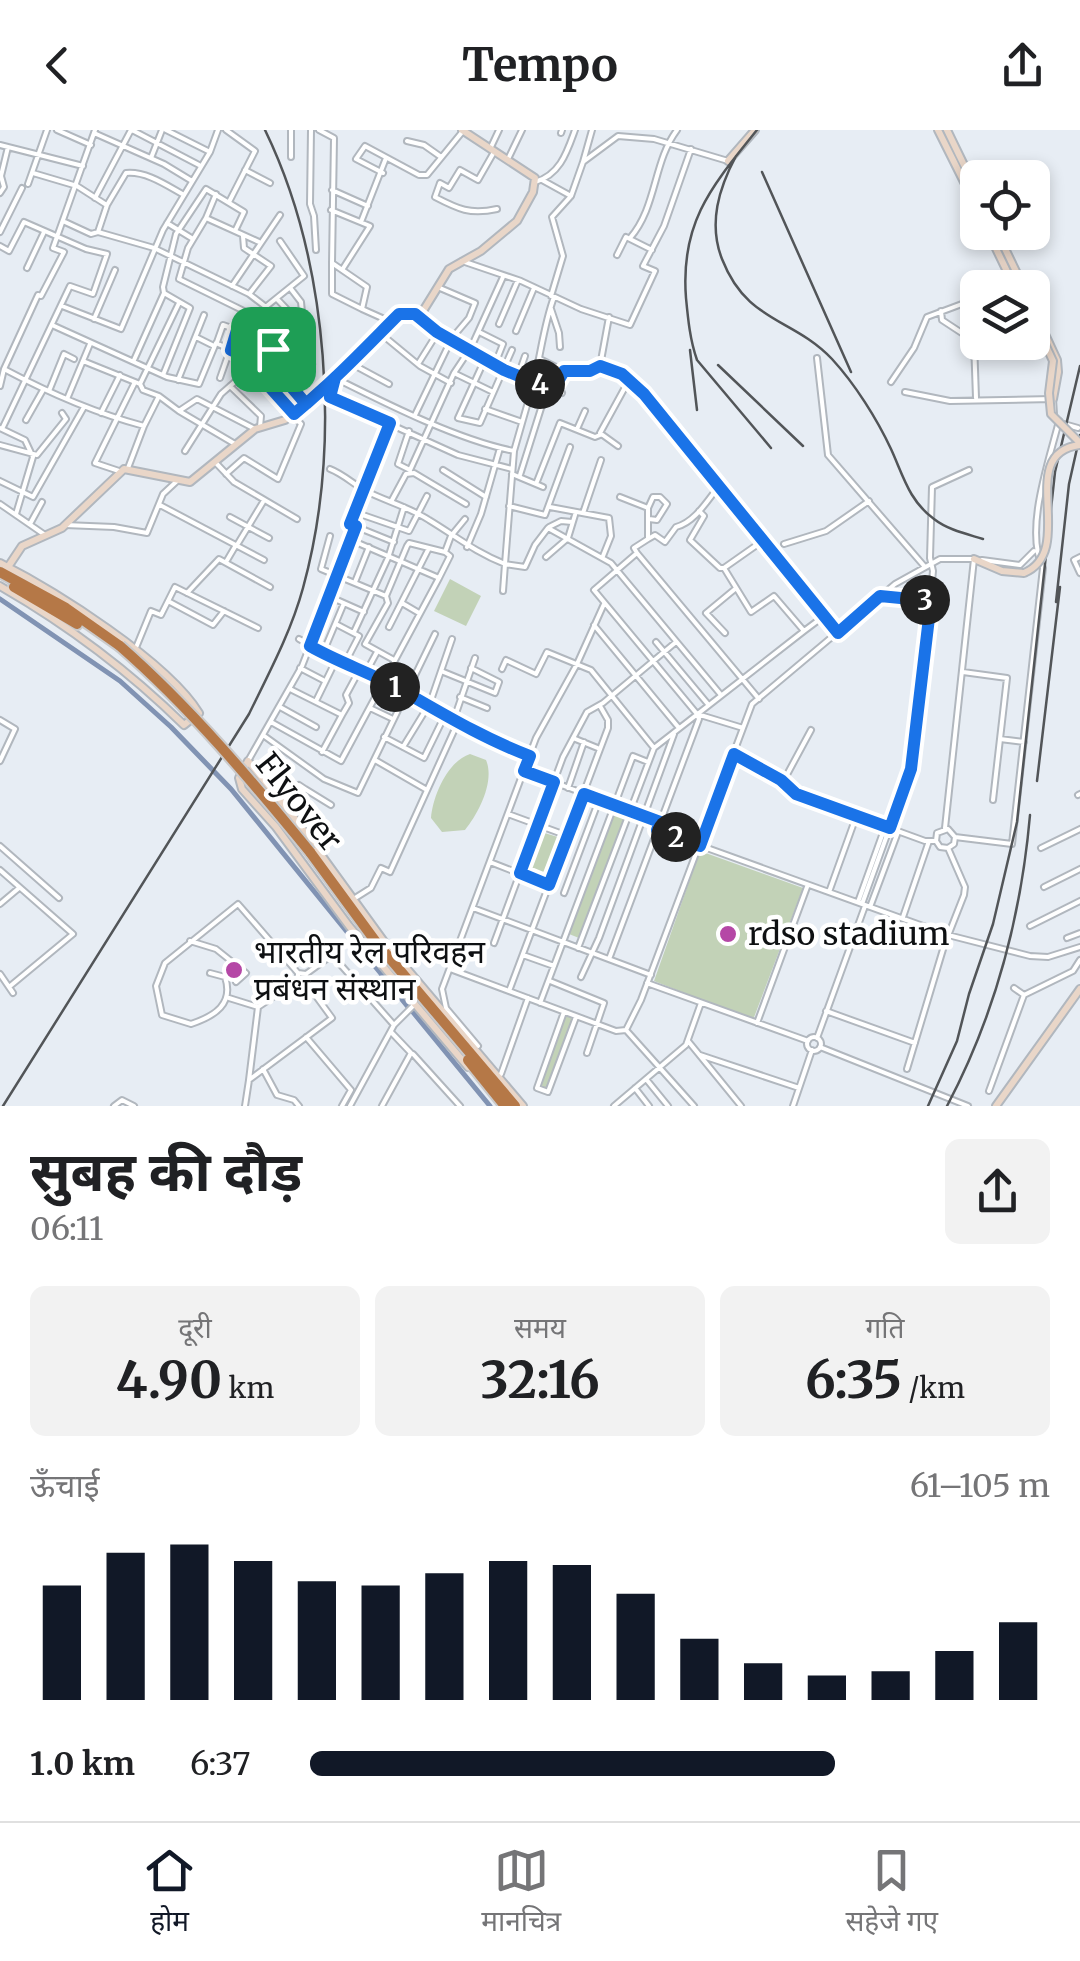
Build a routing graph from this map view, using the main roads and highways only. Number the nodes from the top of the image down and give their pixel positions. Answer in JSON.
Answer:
{"nodes":[{"id":1,"x":2,"y":573,"type":"edge"},
{"id":2,"x":30,"y":595,"type":"junction"},
{"id":3,"x":307,"y":854,"type":"junction"},
{"id":4,"x":503,"y":1106,"type":"edge"},
{"id":5,"x":519,"y":1106,"type":"edge"}],
"edges":[{"from":1,"to":2,"type":"highway"},
{"from":2,"to":3,"type":"highway","name":"Flyover","bridge":true},
{"from":2,"to":3,"type":"highway","name":"Flyover","bridge":true},
{"from":3,"to":4,"type":"highway","name":"Flyover"},
{"from":3,"to":5,"type":"highway","name":"Flyover"}]}
